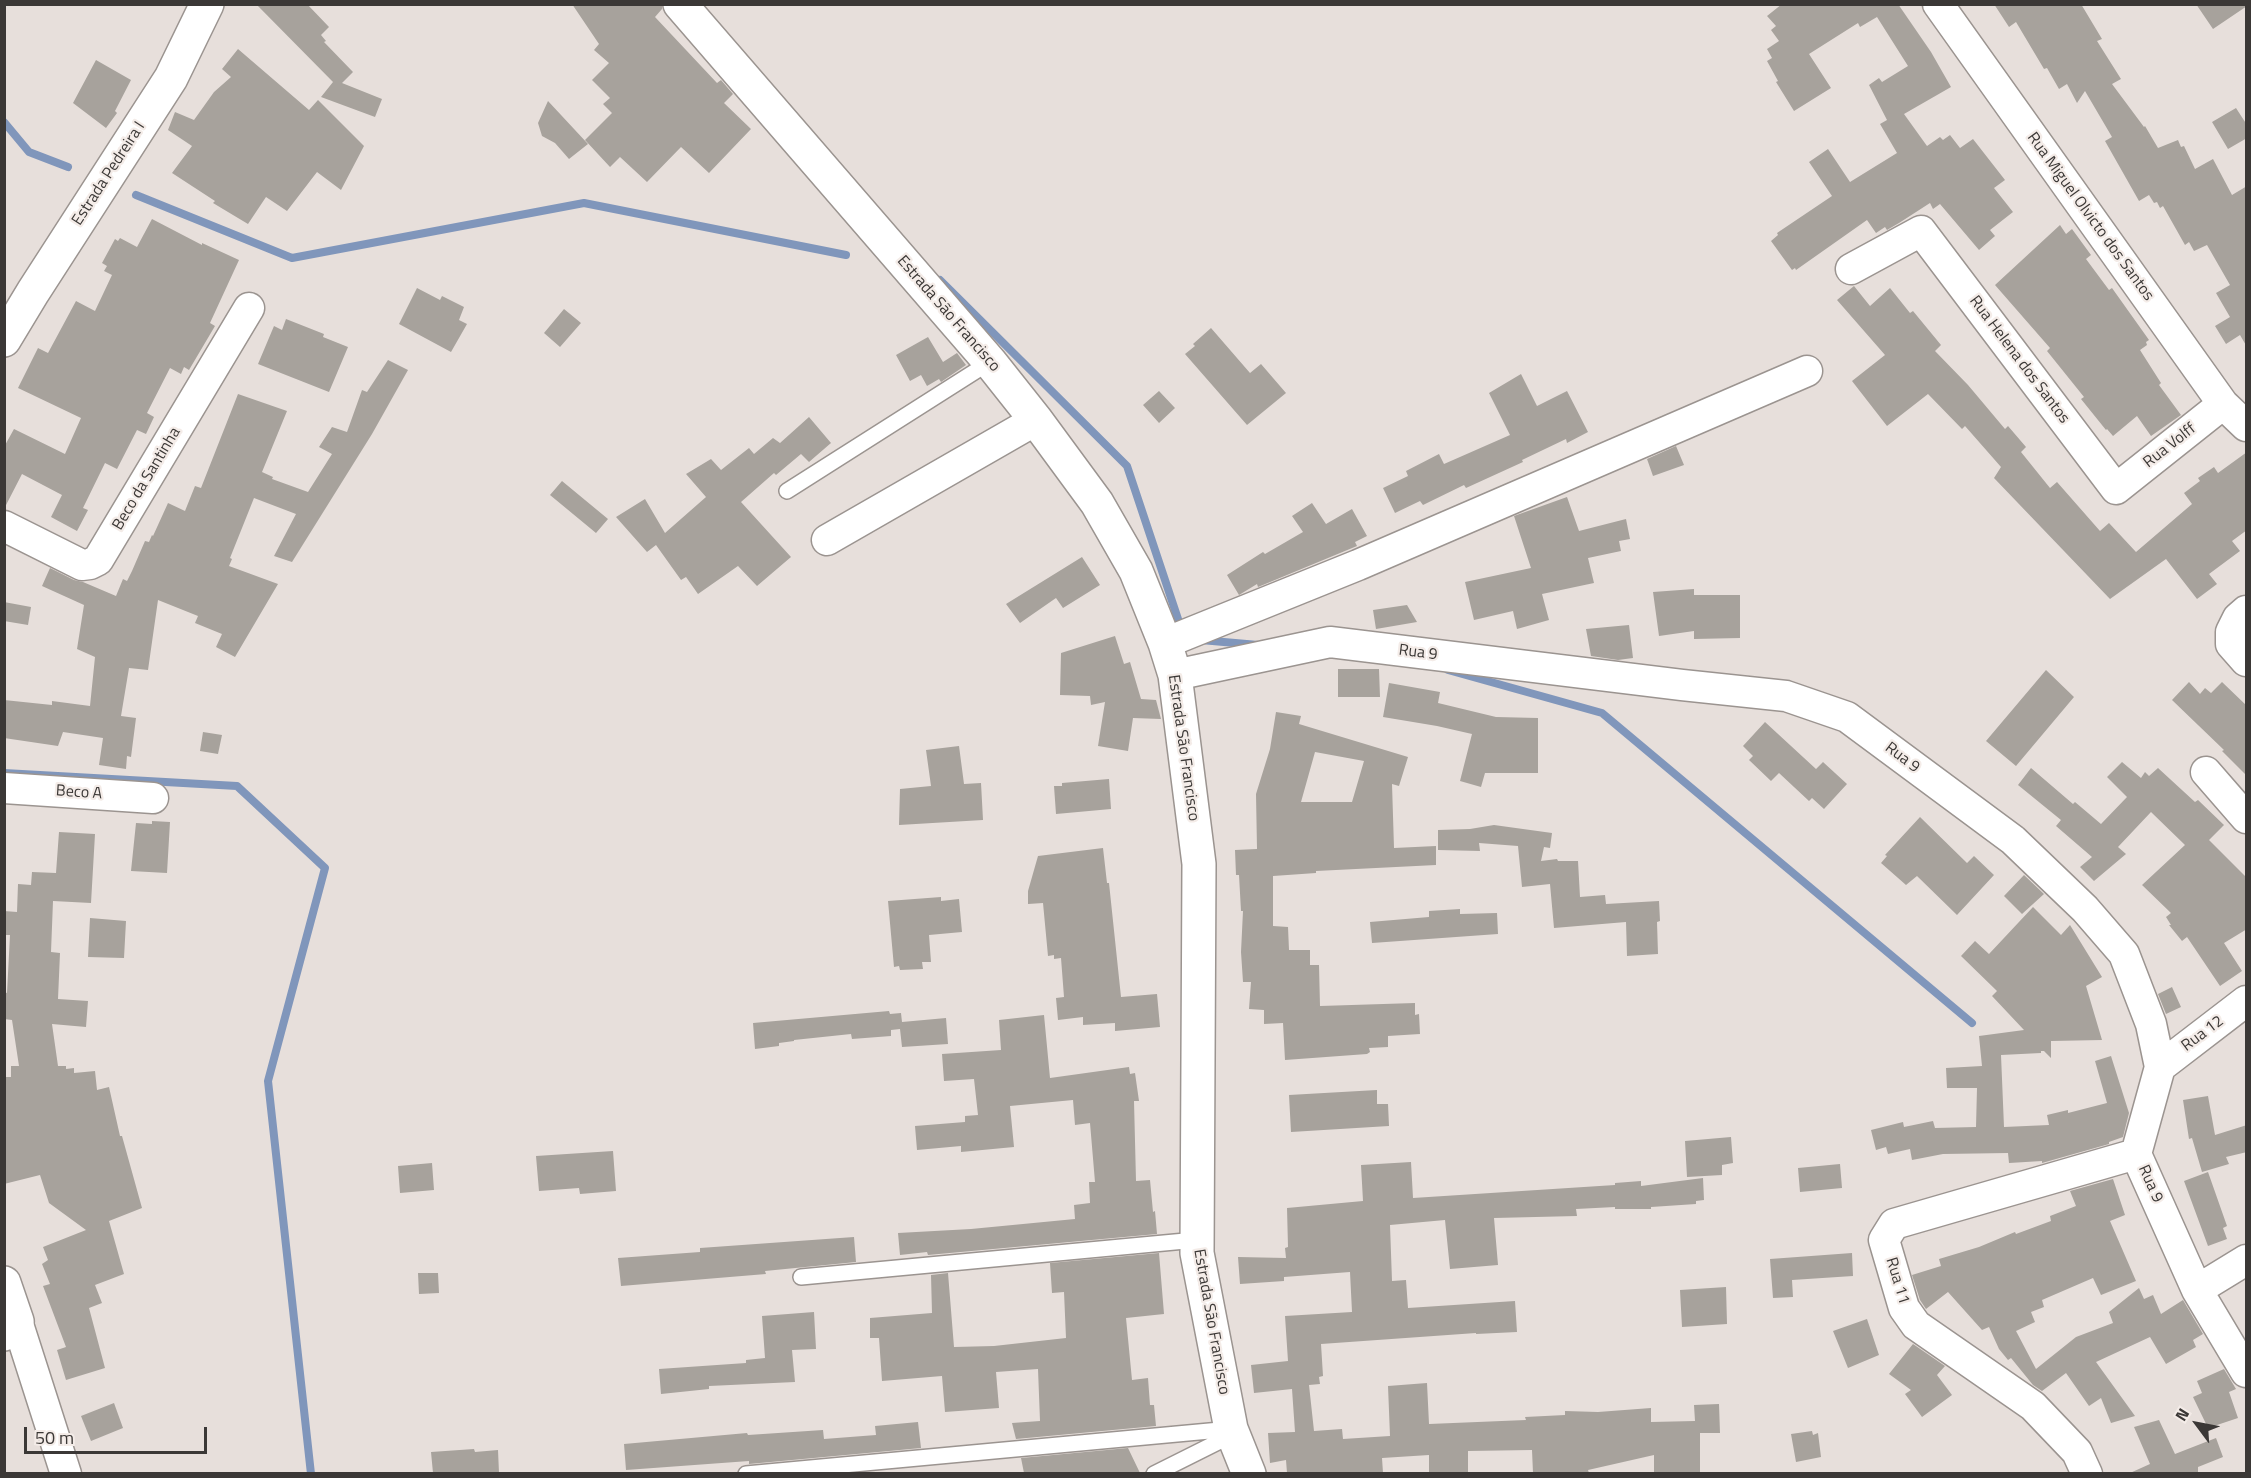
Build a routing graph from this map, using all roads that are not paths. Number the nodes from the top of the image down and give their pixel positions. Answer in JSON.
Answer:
{"nodes":[{"id":1,"x":207,"y":4,"type":"edge"},
{"id":2,"x":680,"y":4,"type":"edge"},
{"id":3,"x":1938,"y":4,"type":"edge"},
{"id":4,"x":1851,"y":269,"type":"dead end"},
{"id":5,"x":249,"y":308,"type":"dead end"},
{"id":6,"x":4,"y":340,"type":"edge"},
{"id":7,"x":990,"y":362,"type":"junction"},
{"id":8,"x":1807,"y":371,"type":"dead end"},
{"id":9,"x":2223,"y":404,"type":"junction"},
{"id":10,"x":1036,"y":420,"type":"junction"},
{"id":11,"x":2247,"y":426,"type":"edge"},
{"id":12,"x":2116,"y":489,"type":"joint"},
{"id":13,"x":787,"y":491,"type":"dead end"},
{"id":14,"x":4,"y":526,"type":"edge"},
{"id":15,"x":827,"y":540,"type":"dead end"},
{"id":16,"x":2247,"y":610,"type":"edge"},
{"id":17,"x":1177,"y":638,"type":"junction"},
{"id":18,"x":2247,"y":661,"type":"edge"},
{"id":19,"x":1175,"y":675,"type":"junction"},
{"id":20,"x":2206,"y":772,"type":"dead end"},
{"id":21,"x":4,"y":788,"type":"edge"},
{"id":22,"x":153,"y":798,"type":"dead end"},
{"id":23,"x":2247,"y":818,"type":"edge"},
{"id":24,"x":2247,"y":1001,"type":"edge"},
{"id":25,"x":2160,"y":1066,"type":"junction"},
{"id":26,"x":2136,"y":1154,"type":"junction"},
{"id":27,"x":1196,"y":1240,"type":"junction"},
{"id":28,"x":2247,"y":1260,"type":"edge"},
{"id":29,"x":801,"y":1276,"type":"dead end"},
{"id":30,"x":4,"y":1283,"type":"edge"},
{"id":31,"x":2197,"y":1290,"type":"junction"},
{"id":32,"x":11,"y":1328,"type":"edge"},
{"id":33,"x":2247,"y":1372,"type":"edge"},
{"id":34,"x":1233,"y":1431,"type":"junction"},
{"id":35,"x":66,"y":1473,"type":"edge"},
{"id":36,"x":746,"y":1473,"type":"edge"},
{"id":37,"x":1154,"y":1473,"type":"edge"},
{"id":38,"x":1250,"y":1473,"type":"edge"},
{"id":39,"x":2087,"y":1473,"type":"edge"}],
"edges":[{"from":1,"to":6,"type":"main road","name":"Estrada Pedreira I"},
{"from":2,"to":7,"type":"main road","name":"Estrada São Francisco"},
{"from":3,"to":9,"type":"street","name":"Rua Miguel Olvicto dos Santos"},
{"from":4,"to":12,"type":"street","name":"Rua Helena dos Santos"},
{"from":5,"to":14,"type":"street","name":"Beco da Santinha"},
{"from":7,"to":10,"type":"main road","name":"Estrada São Francisco"},
{"from":7,"to":13,"type":"lane"},
{"from":8,"to":17,"type":"street"},
{"from":9,"to":11,"type":"street","name":"Rua Miguel Olvicto dos Santos"},
{"from":9,"to":12,"type":"street","name":"Rua Volff"},
{"from":10,"to":15,"type":"street"},
{"from":10,"to":17,"type":"main road","name":"Estrada São Francisco"},
{"from":16,"to":18,"type":"street"},
{"from":17,"to":19,"type":"main road","name":"Estrada São Francisco"},
{"from":19,"to":25,"type":"street","name":"Rua 9"},
{"from":19,"to":27,"type":"main road","name":"Estrada São Francisco"},
{"from":20,"to":23,"type":"street"},
{"from":21,"to":22,"type":"street","name":"Beco A"},
{"from":24,"to":25,"type":"street","name":"Rua 12"},
{"from":25,"to":26,"type":"street","name":"Rua 9"},
{"from":26,"to":31,"type":"street","name":"Rua 9"},
{"from":26,"to":39,"type":"street","name":"Rua 11"},
{"from":27,"to":29,"type":"lane"},
{"from":27,"to":34,"type":"main road","name":"Estrada São Francisco"},
{"from":28,"to":31,"type":"street"},
{"from":30,"to":32,"type":"main road"},
{"from":31,"to":33,"type":"street","name":"Rua 9"},
{"from":32,"to":35,"type":"street"},
{"from":34,"to":36,"type":"lane"},
{"from":34,"to":37,"type":"lane"},
{"from":34,"to":38,"type":"main road","name":"Estrada São Francisco"}]}
